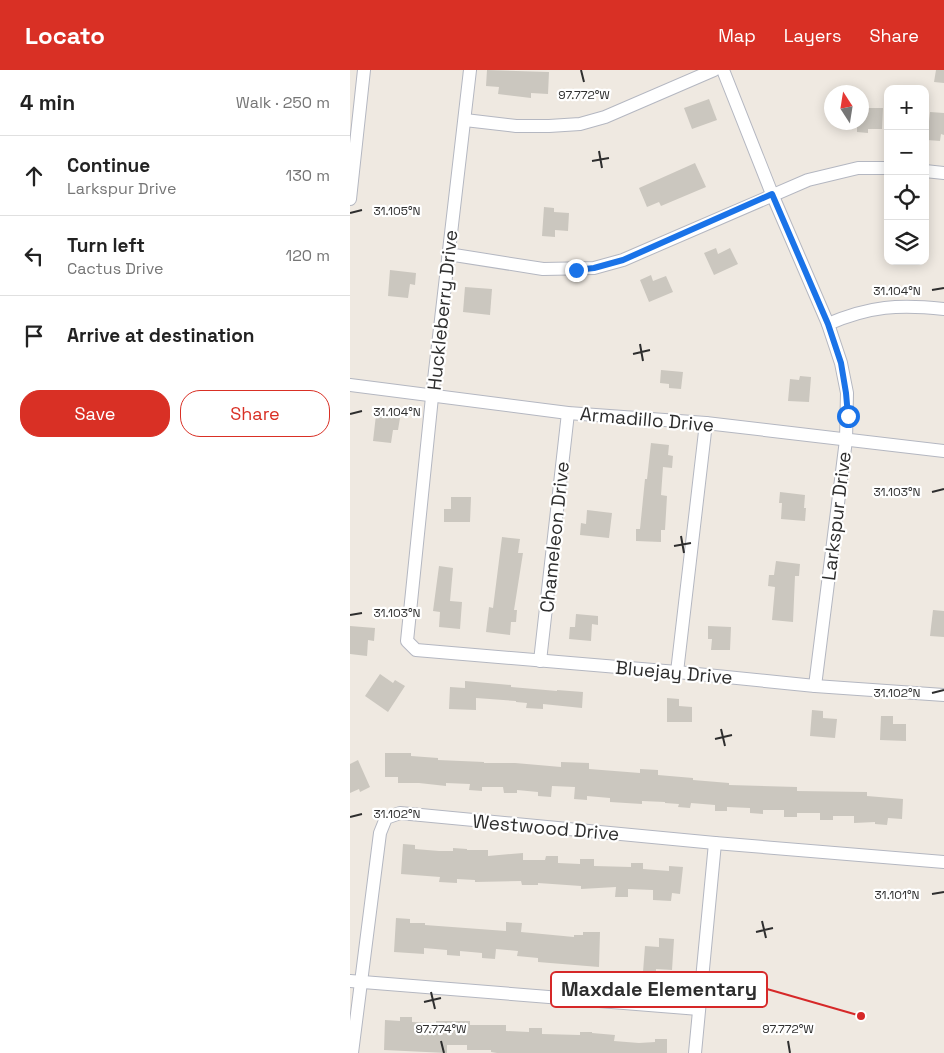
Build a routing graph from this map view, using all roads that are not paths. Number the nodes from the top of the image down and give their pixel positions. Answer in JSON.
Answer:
{"nodes":[{"id":1,"x":364,"y":70,"type":"edge"},
{"id":2,"x":470,"y":70,"type":"edge"},
{"id":3,"x":714,"y":70,"type":"edge"},
{"id":4,"x":723,"y":70,"type":"edge"},
{"id":5,"x":465,"y":120,"type":"junction"},
{"id":6,"x":884,"y":168,"type":"edge"},
{"id":7,"x":929,"y":172,"type":"edge"},
{"id":8,"x":944,"y":174,"type":"edge"},
{"id":9,"x":772,"y":194,"type":"junction"},
{"id":10,"x":350,"y":199,"type":"edge"},
{"id":11,"x":448,"y":254,"type":"junction"},
{"id":12,"x":944,"y":310,"type":"edge"},
{"id":13,"x":828,"y":324,"type":"junction"},
{"id":14,"x":350,"y":385,"type":"edge"},
{"id":15,"x":432,"y":396,"type":"junction"},
{"id":16,"x":568,"y":413,"type":"junction"},
{"id":17,"x":706,"y":423,"type":"junction"},
{"id":18,"x":846,"y":440,"type":"junction"},
{"id":19,"x":944,"y":451,"type":"edge"},
{"id":20,"x":408,"y":640,"type":"joint"},
{"id":21,"x":540,"y":661,"type":"junction"},
{"id":22,"x":677,"y":672,"type":"junction"},
{"id":23,"x":815,"y":686,"type":"junction"},
{"id":24,"x":944,"y":695,"type":"edge"},
{"id":25,"x":715,"y":843,"type":"junction"},
{"id":26,"x":944,"y":862,"type":"edge"},
{"id":27,"x":355,"y":981,"type":"edge"},
{"id":28,"x":699,"y":1009,"type":"junction"},
{"id":29,"x":352,"y":1053,"type":"edge"},
{"id":30,"x":695,"y":1053,"type":"edge"}],
"edges":[{"from":1,"to":10,"type":"street"},
{"from":2,"to":5,"type":"street","name":"Huckleberry Drive"},
{"from":3,"to":5,"type":"street"},
{"from":4,"to":9,"type":"street","name":"Larkspur Drive"},
{"from":5,"to":11,"type":"street","name":"Huckleberry Drive"},
{"from":6,"to":9,"type":"street"},
{"from":7,"to":8,"type":"street"},
{"from":9,"to":11,"type":"street"},
{"from":9,"to":13,"type":"street","name":"Larkspur Drive"},
{"from":11,"to":15,"type":"street","name":"Huckleberry Drive"},
{"from":12,"to":13,"type":"street"},
{"from":13,"to":18,"type":"street","name":"Larkspur Drive"},
{"from":14,"to":15,"type":"street","name":"Armadillo Drive"},
{"from":15,"to":16,"type":"street","name":"Armadillo Drive"},
{"from":15,"to":20,"type":"street","name":"Huckleberry Drive"},
{"from":16,"to":17,"type":"street","name":"Armadillo Drive"},
{"from":16,"to":21,"type":"street","name":"Chameleon Drive"},
{"from":17,"to":18,"type":"street","name":"Armadillo Drive"},
{"from":17,"to":22,"type":"street"},
{"from":18,"to":19,"type":"street","name":"Armadillo Drive"},
{"from":18,"to":23,"type":"street","name":"Larkspur Drive"},
{"from":20,"to":21,"type":"street","name":"Bluejay Drive"},
{"from":21,"to":22,"type":"street","name":"Bluejay Drive"},
{"from":22,"to":23,"type":"street","name":"Bluejay Drive"},
{"from":23,"to":24,"type":"street","name":"Bluejay Drive"},
{"from":25,"to":26,"type":"street","name":"Westwood Drive"},
{"from":25,"to":27,"type":"street","name":"Westwood Drive"},
{"from":25,"to":28,"type":"street"},
{"from":27,"to":28,"type":"street"},
{"from":27,"to":29,"type":"street","name":"Westwood Drive"},
{"from":28,"to":30,"type":"street"}]}
